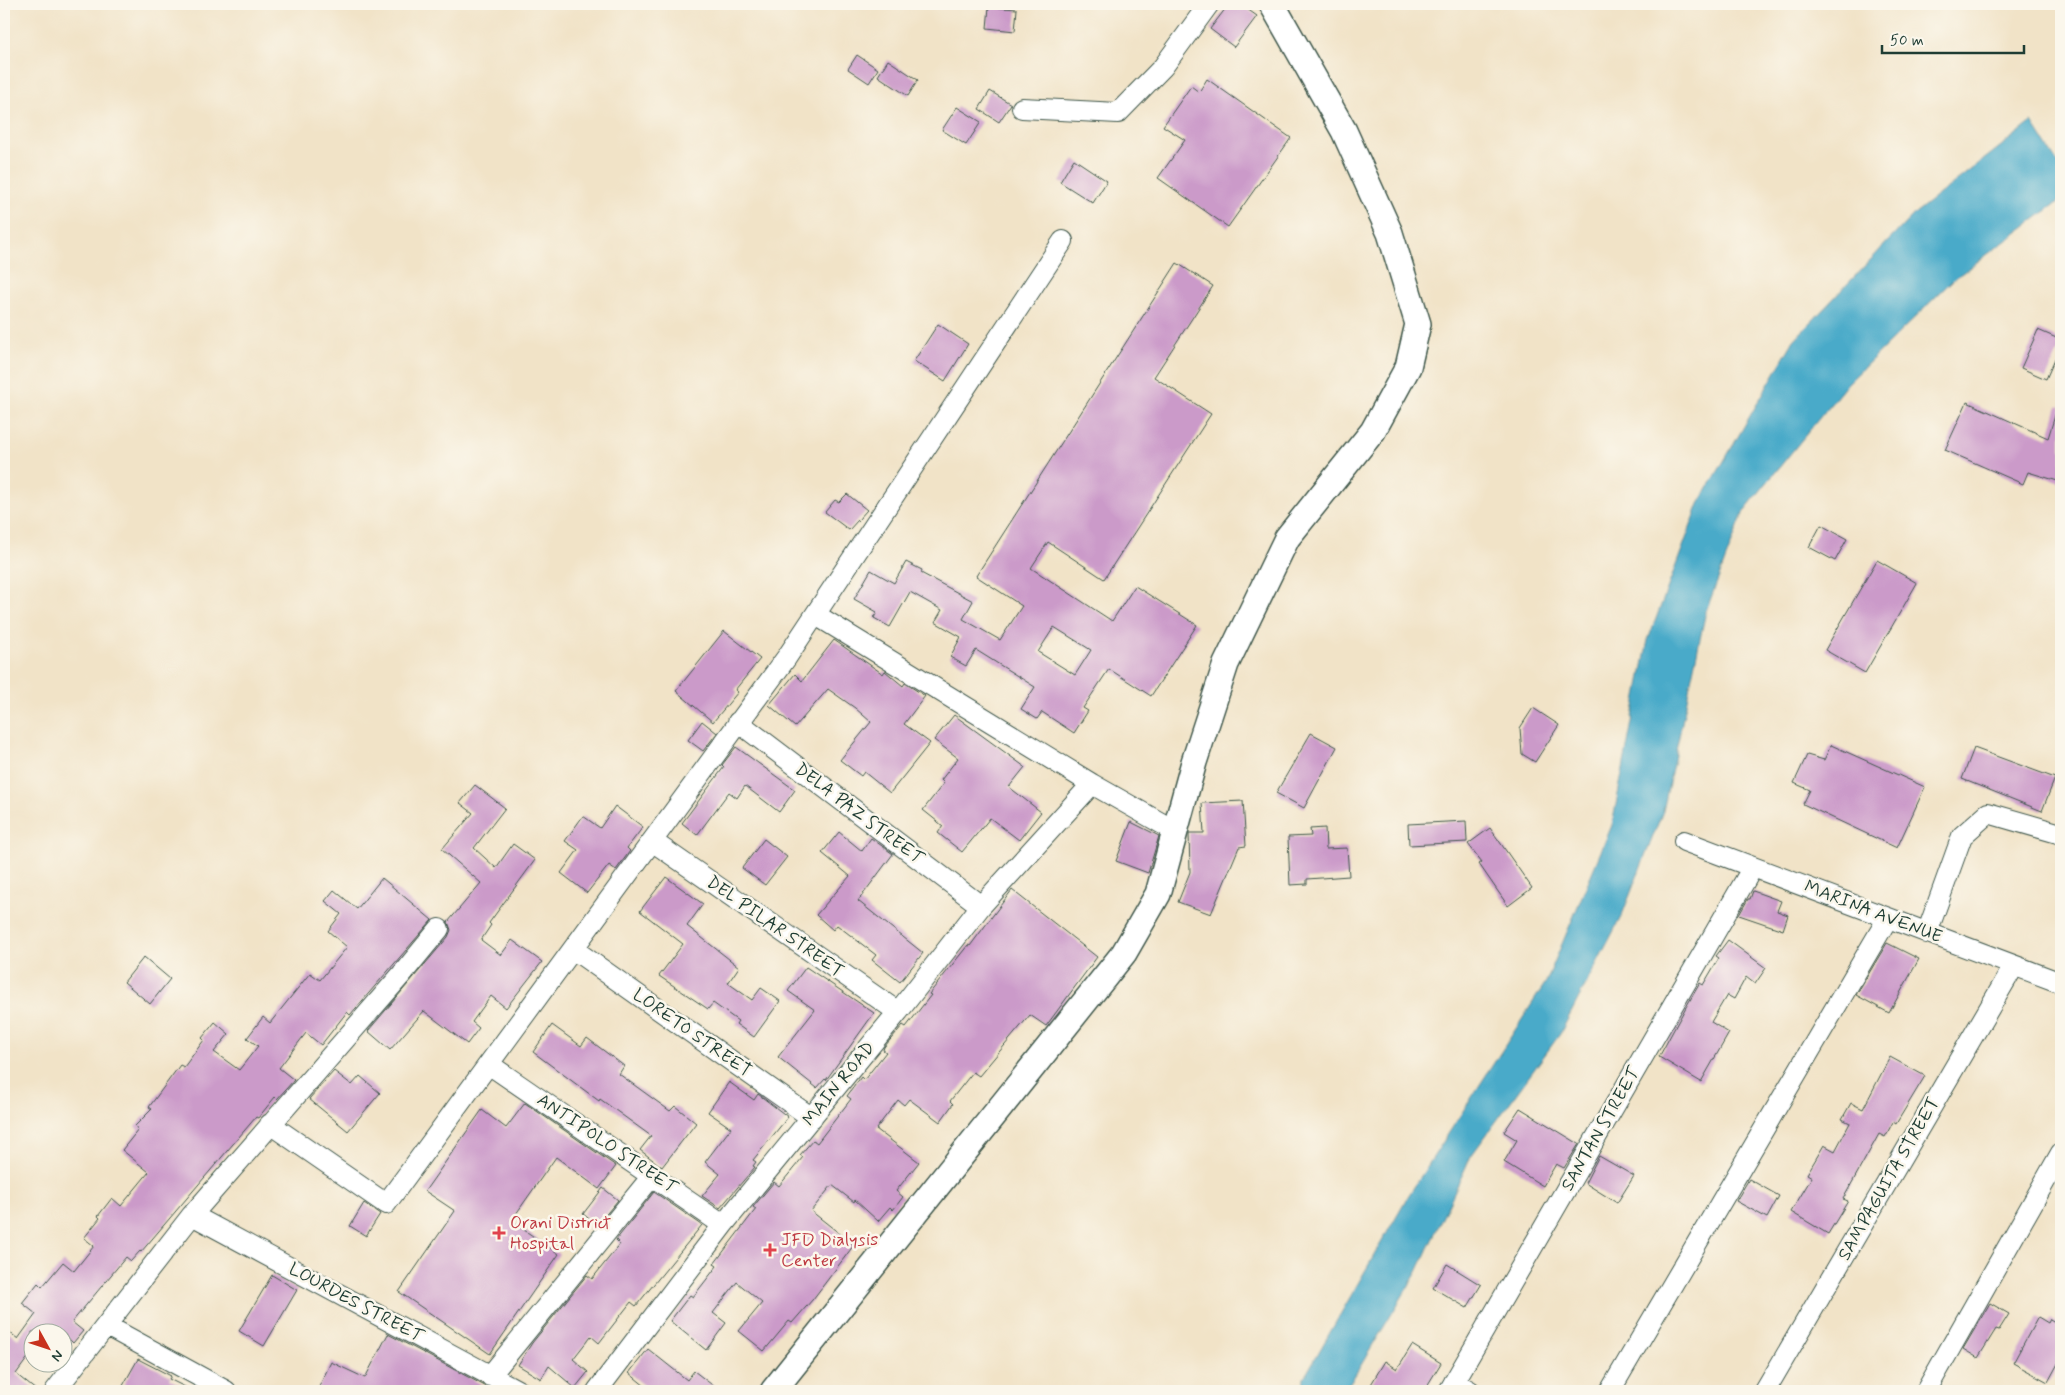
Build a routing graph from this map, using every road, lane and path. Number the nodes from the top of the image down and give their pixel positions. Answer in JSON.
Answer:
{"nodes":[{"id":1,"x":1203,"y":4,"type":"edge"},
{"id":2,"x":1209,"y":4,"type":"edge"},
{"id":3,"x":1272,"y":4,"type":"edge"},
{"id":4,"x":1022,"y":108,"type":"dead end"},
{"id":5,"x":1063,"y":241,"type":"dead end"},
{"id":6,"x":816,"y":615,"type":"junction"},
{"id":7,"x":738,"y":722,"type":"junction"},
{"id":8,"x":1092,"y":784,"type":"junction"},
{"id":9,"x":1175,"y":831,"type":"junction"},
{"id":10,"x":2061,"y":834,"type":"edge"},
{"id":11,"x":652,"y":841,"type":"junction"},
{"id":12,"x":1684,"y":841,"type":"dead end"},
{"id":13,"x":1754,"y":867,"type":"junction"},
{"id":14,"x":981,"y":906,"type":"junction"},
{"id":15,"x":1888,"y":918,"type":"junction"},
{"id":16,"x":439,"y":929,"type":"dead end"},
{"id":17,"x":1927,"y":933,"type":"junction"},
{"id":18,"x":573,"y":949,"type":"junction"},
{"id":19,"x":2014,"y":966,"type":"junction"},
{"id":20,"x":2061,"y":983,"type":"edge"},
{"id":21,"x":898,"y":1012,"type":"junction"},
{"id":22,"x":490,"y":1064,"type":"junction"},
{"id":23,"x":812,"y":1118,"type":"junction"},
{"id":24,"x":270,"y":1124,"type":"junction"},
{"id":25,"x":2061,"y":1153,"type":"edge"},
{"id":26,"x":653,"y":1175,"type":"junction"},
{"id":27,"x":192,"y":1215,"type":"junction"},
{"id":28,"x":723,"y":1226,"type":"junction"},
{"id":29,"x":107,"y":1326,"type":"junction"},
{"id":30,"x":490,"y":1376,"type":"junction"},
{"id":31,"x":1458,"y":1388,"type":"edge"},
{"id":32,"x":55,"y":1391,"type":"edge"},
{"id":33,"x":226,"y":1391,"type":"edge"},
{"id":34,"x":519,"y":1391,"type":"edge"},
{"id":35,"x":597,"y":1391,"type":"edge"},
{"id":36,"x":773,"y":1391,"type":"edge"},
{"id":37,"x":1610,"y":1391,"type":"edge"},
{"id":38,"x":1765,"y":1391,"type":"edge"},
{"id":39,"x":1926,"y":1391,"type":"edge"}],
"edges":[{"from":1,"to":2,"type":"street"},
{"from":2,"to":4,"type":"street"},
{"from":3,"to":9,"type":"street"},
{"from":5,"to":6,"type":"street"},
{"from":6,"to":7,"type":"street"},
{"from":6,"to":8,"type":"street"},
{"from":7,"to":11,"type":"street"},
{"from":7,"to":14,"type":"street","name":"DELA PAZ STREET"},
{"from":8,"to":9,"type":"street"},
{"from":8,"to":14,"type":"street","name":"MAIN ROAD"},
{"from":9,"to":36,"type":"street"},
{"from":10,"to":17,"type":"street"},
{"from":11,"to":18,"type":"street"},
{"from":11,"to":21,"type":"street","name":"DEL PILAR STREET"},
{"from":12,"to":13,"type":"street","name":"MARINA AVENUE"},
{"from":13,"to":15,"type":"street","name":"MARINA AVENUE"},
{"from":13,"to":31,"type":"street","name":"SANTAN STREET"},
{"from":14,"to":21,"type":"street","name":"MAIN ROAD"},
{"from":15,"to":17,"type":"street","name":"MARINA AVENUE"},
{"from":15,"to":37,"type":"street"},
{"from":16,"to":24,"type":"street"},
{"from":17,"to":19,"type":"street","name":"MARINA AVENUE"},
{"from":18,"to":22,"type":"street"},
{"from":18,"to":23,"type":"street","name":"LORETO STREET"},
{"from":19,"to":20,"type":"street","name":"MARINA AVENUE"},
{"from":19,"to":38,"type":"street","name":"SAMPAGUITA STREET"},
{"from":21,"to":23,"type":"street","name":"MAIN ROAD"},
{"from":22,"to":24,"type":"street"},
{"from":22,"to":26,"type":"street","name":"ANTIPOLO STREET"},
{"from":23,"to":28,"type":"street","name":"MAIN ROAD"},
{"from":24,"to":27,"type":"street"},
{"from":25,"to":39,"type":"street"},
{"from":26,"to":28,"type":"street","name":"ANTIPOLO STREET"},
{"from":26,"to":30,"type":"street"},
{"from":27,"to":29,"type":"street"},
{"from":27,"to":30,"type":"street","name":"LOURDES STREET"},
{"from":28,"to":35,"type":"street","name":"MAIN ROAD"},
{"from":29,"to":32,"type":"street"},
{"from":29,"to":33,"type":"street"},
{"from":30,"to":34,"type":"street","name":"LOURDES STREET"}]}
